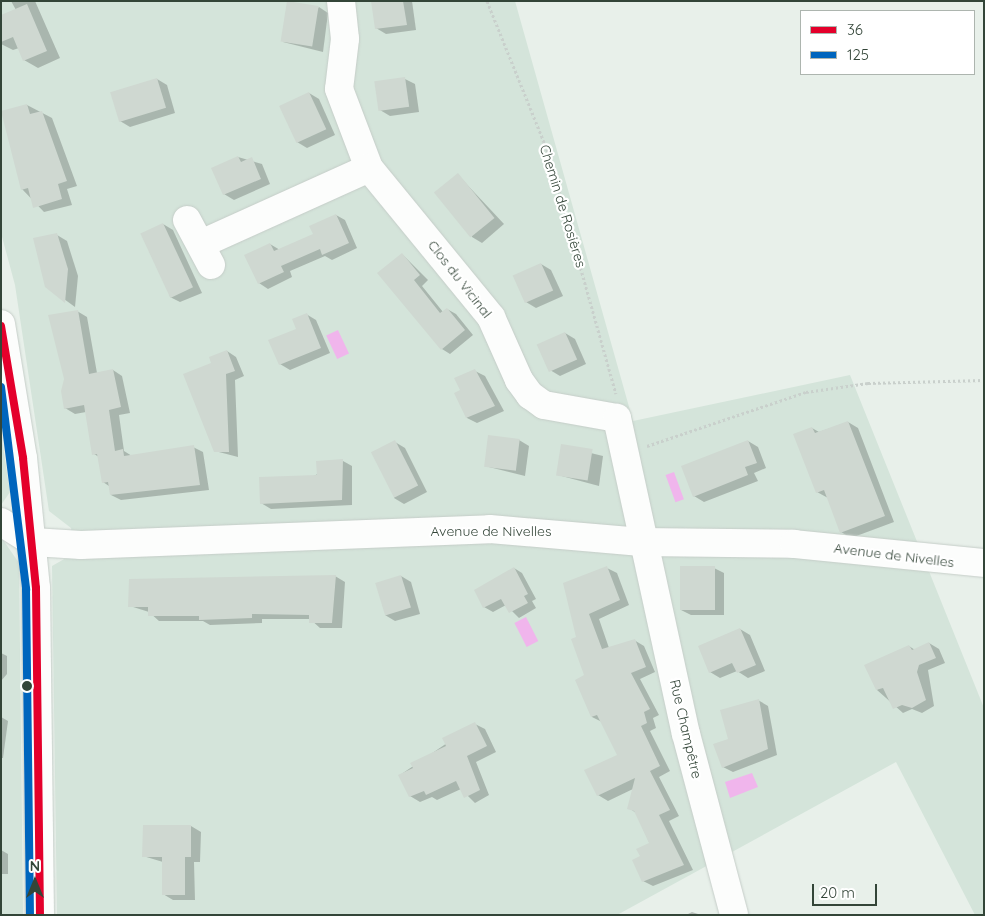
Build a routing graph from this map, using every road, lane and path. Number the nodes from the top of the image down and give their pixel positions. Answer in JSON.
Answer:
{"nodes":[{"id":1,"x":341,"y":1,"type":"edge"},
{"id":2,"x":487,"y":1,"type":"edge"},
{"id":3,"x":369,"y":168,"type":"junction"},
{"id":4,"x":187,"y":220,"type":"dead end"},
{"id":5,"x":1,"y":324,"type":"edge"},
{"id":6,"x":984,"y":380,"type":"edge"},
{"id":7,"x":617,"y":418,"type":"junction"},
{"id":8,"x":622,"y":453,"type":"junction"},
{"id":9,"x":1,"y":522,"type":"edge"},
{"id":10,"x":33,"y":542,"type":"junction"},
{"id":11,"x":641,"y":542,"type":"junction"},
{"id":12,"x":984,"y":563,"type":"edge"},
{"id":13,"x":40,"y":915,"type":"edge"},
{"id":14,"x":734,"y":915,"type":"edge"}],
"edges":[{"from":1,"to":3,"type":"street","name":"Clos du Vicinal"},
{"from":2,"to":7,"type":"path","name":"Chemin de Rosières"},
{"from":3,"to":4,"type":"street"},
{"from":3,"to":7,"type":"street","name":"Clos du Vicinal"},
{"from":5,"to":10,"type":"street"},
{"from":6,"to":8,"type":"path"},
{"from":7,"to":8,"type":"street"},
{"from":8,"to":11,"type":"street"},
{"from":9,"to":10,"type":"street","name":"Avenue de Nivelles"},
{"from":10,"to":11,"type":"street","name":"Avenue de Nivelles"},
{"from":10,"to":13,"type":"street"},
{"from":11,"to":12,"type":"street","name":"Avenue de Nivelles"},
{"from":11,"to":14,"type":"street","name":"Rue Champêtre"}]}
